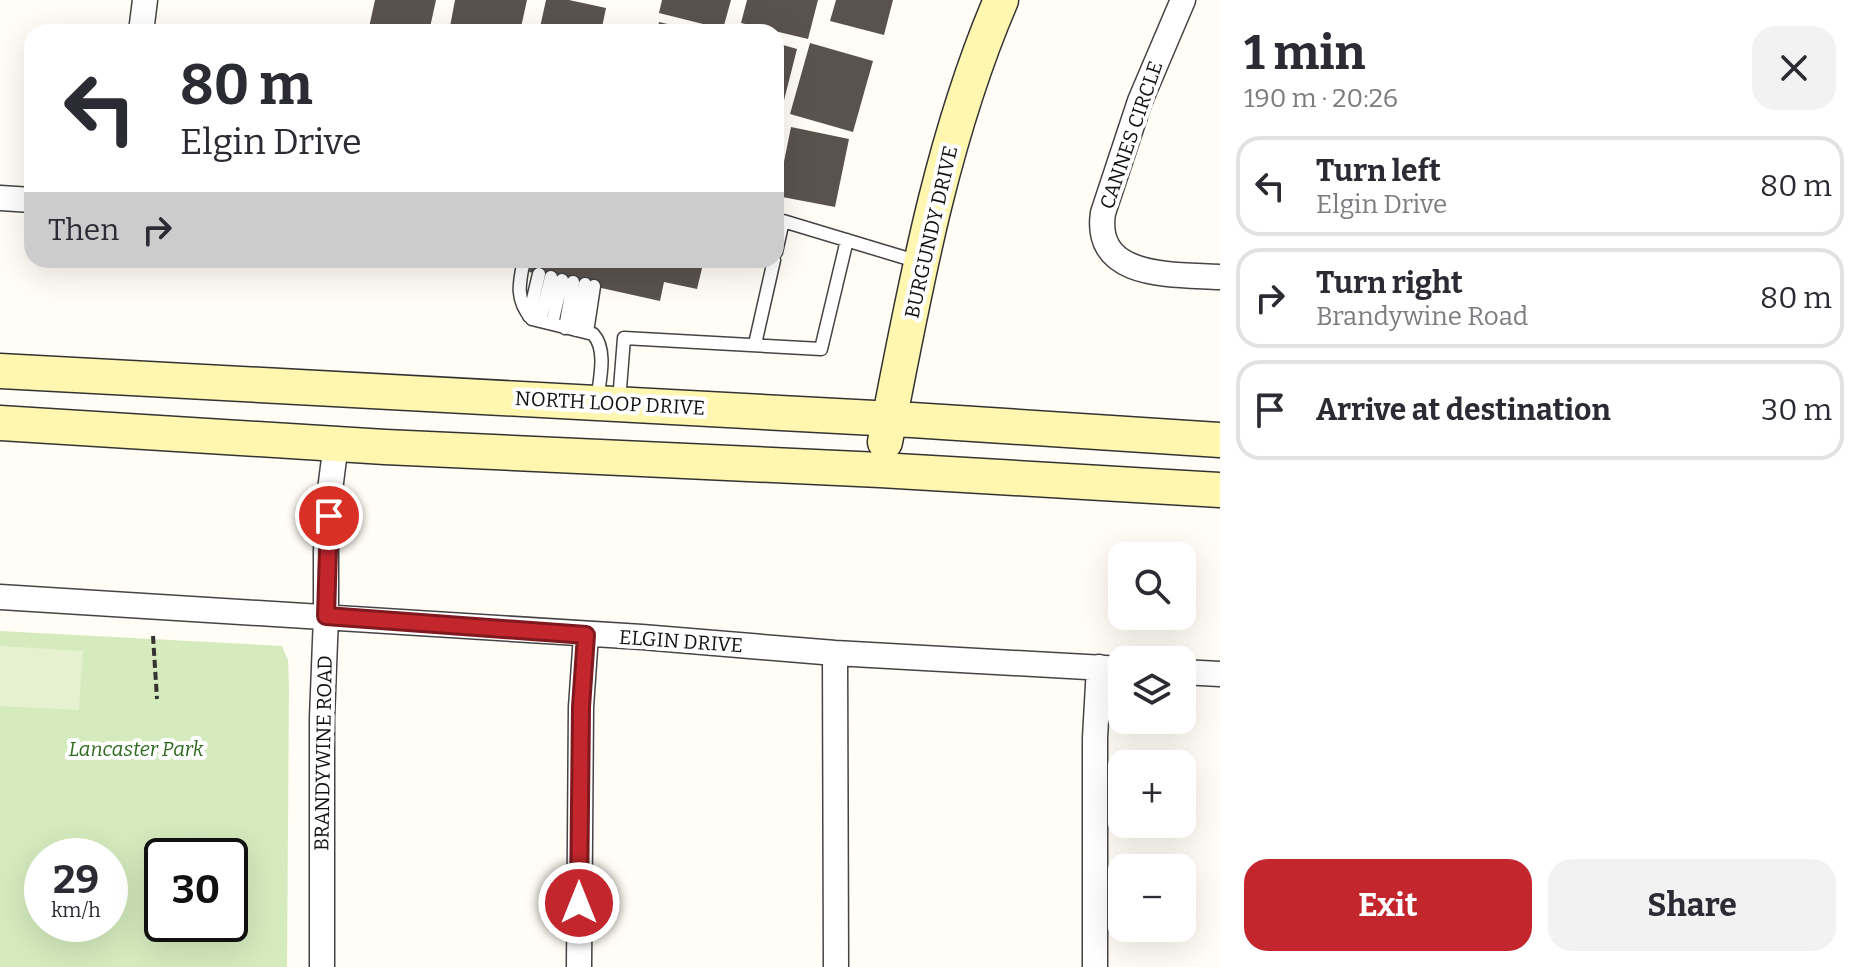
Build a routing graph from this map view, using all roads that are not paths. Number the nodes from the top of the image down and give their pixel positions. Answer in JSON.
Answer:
{"nodes":[{"id":1,"x":145,"y":0,"type":"edge"},
{"id":2,"x":1001,"y":0,"type":"edge"},
{"id":3,"x":1183,"y":0,"type":"edge"},
{"id":4,"x":142,"y":24,"type":"edge"},
{"id":5,"x":0,"y":198,"type":"edge"},
{"id":6,"x":24,"y":200,"type":"edge"},
{"id":7,"x":784,"y":221,"type":"edge"},
{"id":8,"x":847,"y":240,"type":"junction"},
{"id":9,"x":922,"y":263,"type":"junction"},
{"id":10,"x":522,"y":268,"type":"edge"},
{"id":11,"x":772,"y":268,"type":"edge"},
{"id":12,"x":1220,"y":277,"type":"edge"},
{"id":13,"x":567,"y":280,"type":"junction"},
{"id":14,"x":558,"y":325,"type":"junction"},
{"id":15,"x":755,"y":344,"type":"junction"},
{"id":16,"x":0,"y":371,"type":"edge"},
{"id":17,"x":608,"y":404,"type":"junction"},
{"id":18,"x":889,"y":420,"type":"junction"},
{"id":19,"x":0,"y":423,"type":"edge"},
{"id":20,"x":1220,"y":440,"type":"edge"},
{"id":21,"x":336,"y":443,"type":"junction"},
{"id":22,"x":880,"y":470,"type":"junction"},
{"id":23,"x":1220,"y":490,"type":"edge"},
{"id":24,"x":0,"y":597,"type":"edge"},
{"id":25,"x":326,"y":616,"type":"junction"},
{"id":26,"x":586,"y":635,"type":"junction"},
{"id":27,"x":835,"y":653,"type":"junction"},
{"id":28,"x":1108,"y":668,"type":"edge"},
{"id":29,"x":1196,"y":673,"type":"edge"},
{"id":30,"x":1220,"y":674,"type":"edge"},
{"id":31,"x":1108,"y":677,"type":"edge"},
{"id":32,"x":322,"y":967,"type":"edge"},
{"id":33,"x":579,"y":967,"type":"edge"},
{"id":34,"x":836,"y":967,"type":"edge"},
{"id":35,"x":1095,"y":967,"type":"edge"}],
"edges":[{"from":1,"to":4,"type":"street"},
{"from":2,"to":9,"type":"main road","name":"BURGUNDY DRIVE"},
{"from":3,"to":12,"type":"street","name":"CANNES CIRCLE"},
{"from":5,"to":6,"type":"street"},
{"from":7,"to":8,"type":"lane"},
{"from":8,"to":9,"type":"lane"},
{"from":8,"to":15,"type":"lane"},
{"from":9,"to":18,"type":"main road","name":"BURGUNDY DRIVE"},
{"from":10,"to":14,"type":"lane"},
{"from":11,"to":15,"type":"lane"},
{"from":13,"to":14,"type":"lane"},
{"from":13,"to":14,"type":"lane"},
{"from":13,"to":14,"type":"lane"},
{"from":14,"to":17,"type":"lane"},
{"from":15,"to":17,"type":"lane"},
{"from":16,"to":17,"type":"main road","name":"NORTH LOOP DRIVE"},
{"from":17,"to":18,"type":"main road","name":"NORTH LOOP DRIVE"},
{"from":18,"to":20,"type":"main road","name":"NORTH LOOP DRIVE"},
{"from":18,"to":22,"type":"main road","name":"BURGUNDY DRIVE"},
{"from":19,"to":21,"type":"main road"},
{"from":21,"to":22,"type":"main road"},
{"from":21,"to":25,"type":"street","name":"BRANDYWINE ROAD"},
{"from":22,"to":23,"type":"main road"},
{"from":24,"to":25,"type":"street","name":"ELGIN DRIVE"},
{"from":25,"to":26,"type":"street","name":"ELGIN DRIVE"},
{"from":25,"to":32,"type":"street","name":"BRANDYWINE ROAD"},
{"from":26,"to":27,"type":"street","name":"ELGIN DRIVE"},
{"from":26,"to":33,"type":"street"},
{"from":27,"to":28,"type":"street","name":"ELGIN DRIVE"},
{"from":27,"to":34,"type":"street"},
{"from":29,"to":30,"type":"street"},
{"from":31,"to":35,"type":"street"}]}
